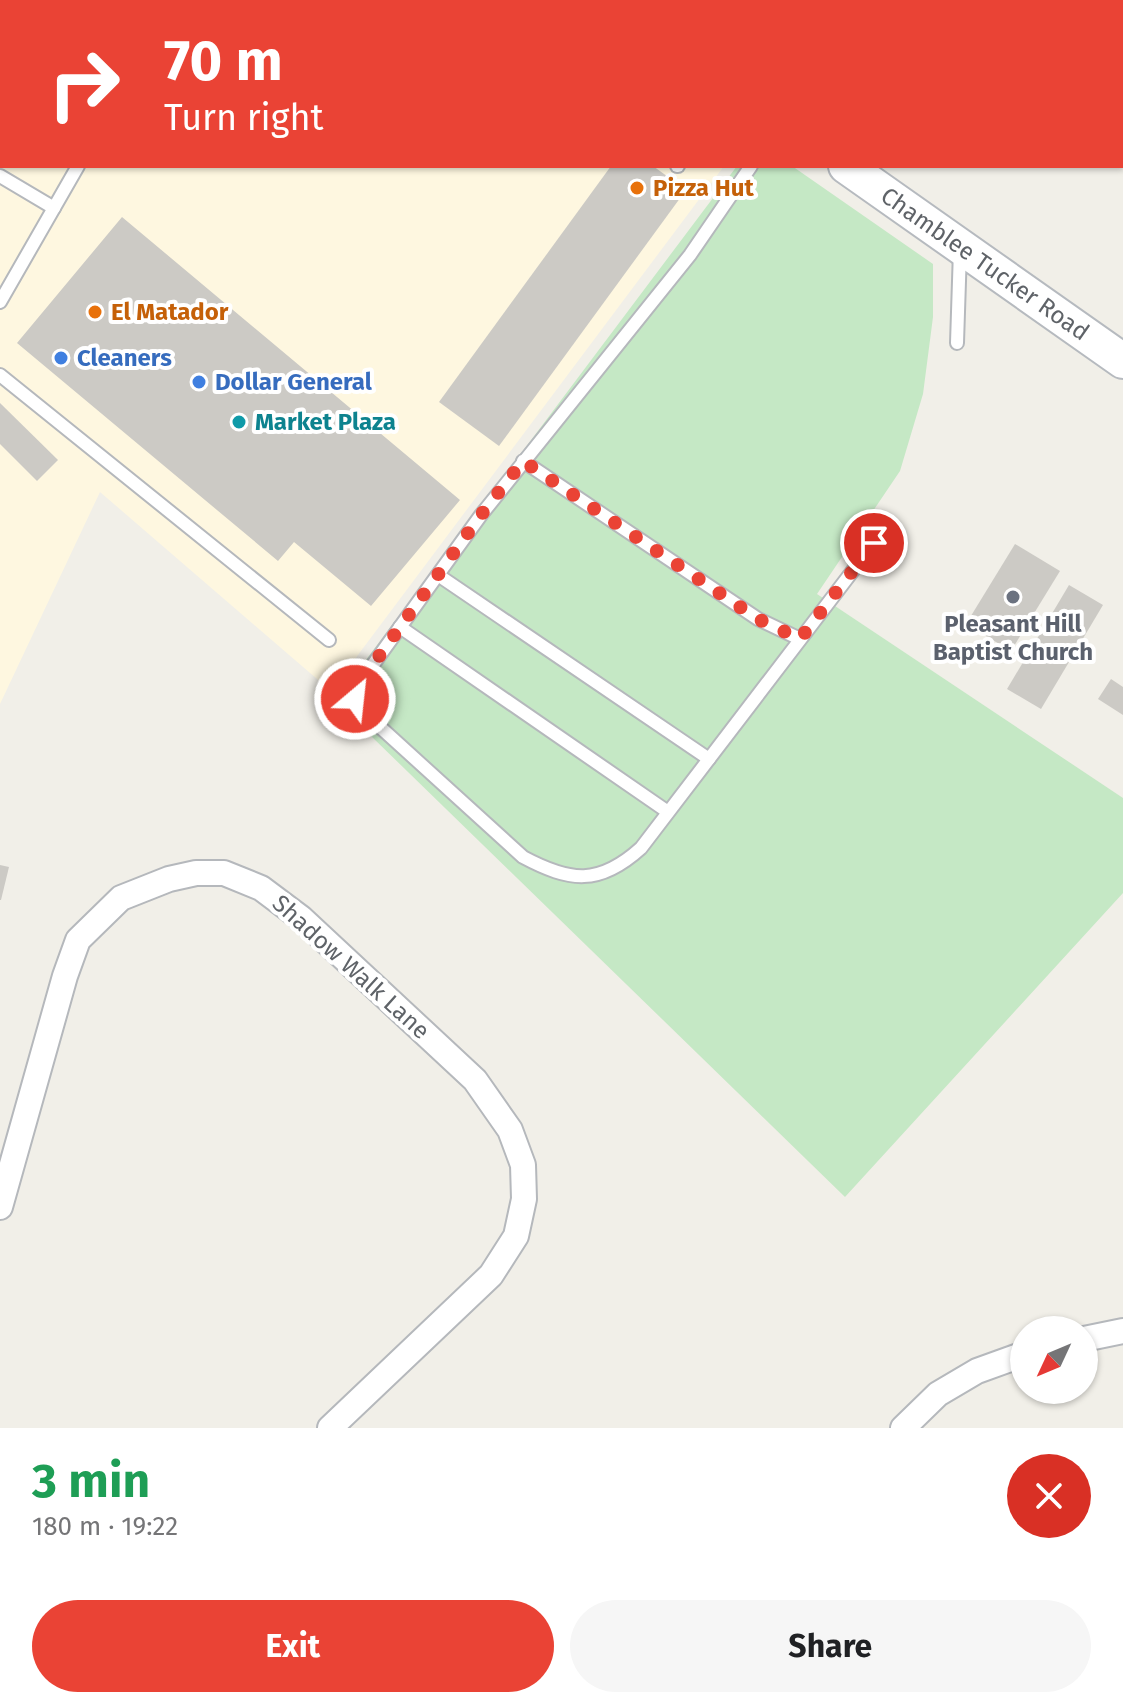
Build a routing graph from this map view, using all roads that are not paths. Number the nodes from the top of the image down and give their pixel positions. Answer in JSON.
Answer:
{"nodes":[{"id":1,"x":77,"y":168,"type":"edge"},
{"id":2,"x":750,"y":168,"type":"edge"},
{"id":3,"x":849,"y":168,"type":"edge"},
{"id":4,"x":0,"y":176,"type":"edge"},
{"id":5,"x":54,"y":208,"type":"junction"},
{"id":6,"x":960,"y":246,"type":"junction"},
{"id":7,"x":0,"y":302,"type":"edge"},
{"id":8,"x":957,"y":343,"type":"dead end"},
{"id":9,"x":1123,"y":361,"type":"edge"},
{"id":10,"x":0,"y":375,"type":"edge"},
{"id":11,"x":523,"y":461,"type":"junction"},
{"id":12,"x":874,"y":543,"type":"dead end"},
{"id":13,"x":438,"y":575,"type":"junction"},
{"id":14,"x":400,"y":627,"type":"junction"},
{"id":15,"x":800,"y":639,"type":"junction"},
{"id":16,"x":329,"y":640,"type":"dead end"},
{"id":17,"x":709,"y":759,"type":"junction"},
{"id":18,"x":668,"y":812,"type":"junction"},
{"id":19,"x":0,"y":1207,"type":"edge"},
{"id":20,"x":1123,"y":1331,"type":"edge"},
{"id":21,"x":1098,"y":1336,"type":"edge"},
{"id":22,"x":1010,"y":1359,"type":"edge"},
{"id":23,"x":330,"y":1428,"type":"edge"},
{"id":24,"x":903,"y":1428,"type":"edge"}],
"edges":[{"from":1,"to":5,"type":"lane"},
{"from":2,"to":11,"type":"lane"},
{"from":3,"to":6,"type":"main road","name":"Chamblee Tucker Road"},
{"from":4,"to":5,"type":"lane"},
{"from":5,"to":7,"type":"lane"},
{"from":6,"to":8,"type":"lane"},
{"from":6,"to":9,"type":"main road","name":"Chamblee Tucker Road"},
{"from":10,"to":16,"type":"lane"},
{"from":11,"to":13,"type":"lane"},
{"from":11,"to":15,"type":"lane"},
{"from":12,"to":15,"type":"lane"},
{"from":13,"to":14,"type":"lane"},
{"from":13,"to":17,"type":"lane"},
{"from":14,"to":18,"type":"lane"},
{"from":14,"to":18,"type":"lane"},
{"from":15,"to":17,"type":"lane"},
{"from":17,"to":18,"type":"lane"},
{"from":19,"to":23,"type":"street","name":"Shadow Walk Lane"},
{"from":20,"to":21,"type":"street"},
{"from":22,"to":24,"type":"street"}]}
